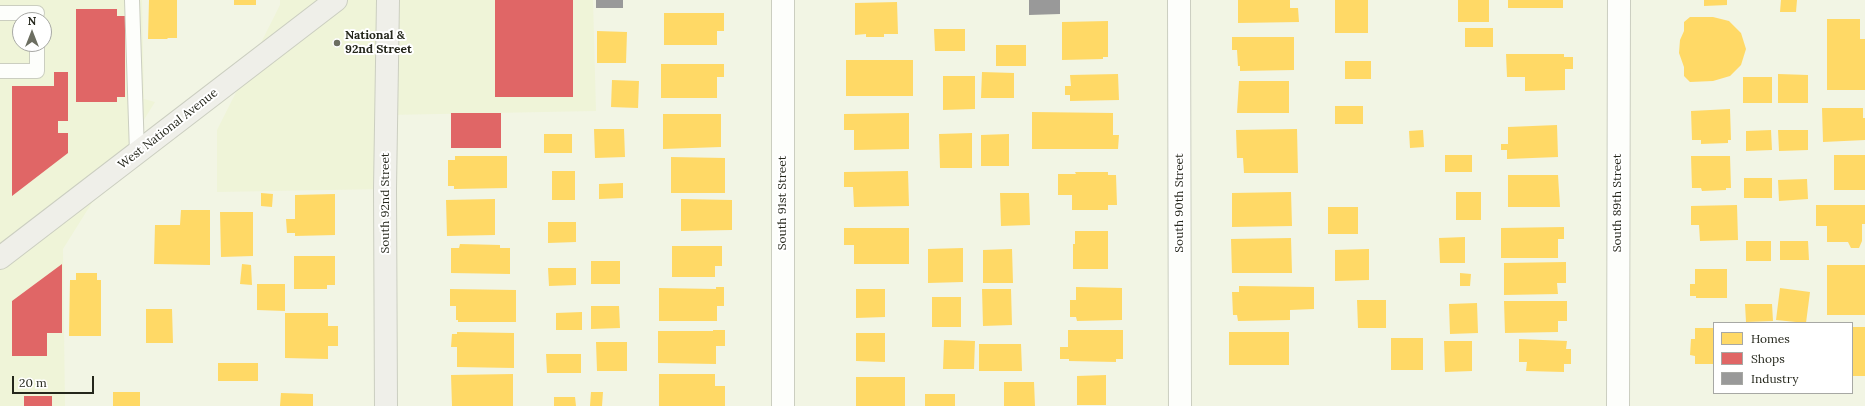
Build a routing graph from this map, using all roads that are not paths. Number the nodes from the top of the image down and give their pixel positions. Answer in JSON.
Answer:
{"nodes":[{"id":1,"x":132,"y":0,"type":"edge"},
{"id":2,"x":336,"y":0,"type":"edge"},
{"id":3,"x":388,"y":0,"type":"edge"},
{"id":4,"x":783,"y":0,"type":"edge"},
{"id":5,"x":1179,"y":0,"type":"edge"},
{"id":6,"x":1619,"y":0,"type":"edge"},
{"id":7,"x":37,"y":11,"type":"edge"},
{"id":8,"x":0,"y":13,"type":"edge"},
{"id":9,"x":37,"y":52,"type":"edge"},
{"id":10,"x":0,"y":71,"type":"edge"},
{"id":11,"x":137,"y":153,"type":"junction"},
{"id":12,"x":0,"y":258,"type":"edge"},
{"id":13,"x":386,"y":406,"type":"edge"},
{"id":14,"x":783,"y":406,"type":"edge"},
{"id":15,"x":1180,"y":406,"type":"edge"},
{"id":16,"x":1618,"y":406,"type":"edge"}],
"edges":[{"from":1,"to":11,"type":"lane"},
{"from":2,"to":11,"type":"main road","name":"West National Avenue"},
{"from":3,"to":13,"type":"main road","name":"South 92nd Street"},
{"from":4,"to":14,"type":"street","name":"South 91st Street"},
{"from":5,"to":15,"type":"street","name":"South 90th Street"},
{"from":6,"to":16,"type":"street","name":"South 89th Street"},
{"from":7,"to":8,"type":"lane"},
{"from":9,"to":10,"type":"lane"},
{"from":11,"to":12,"type":"main road","name":"West National Avenue"}]}
